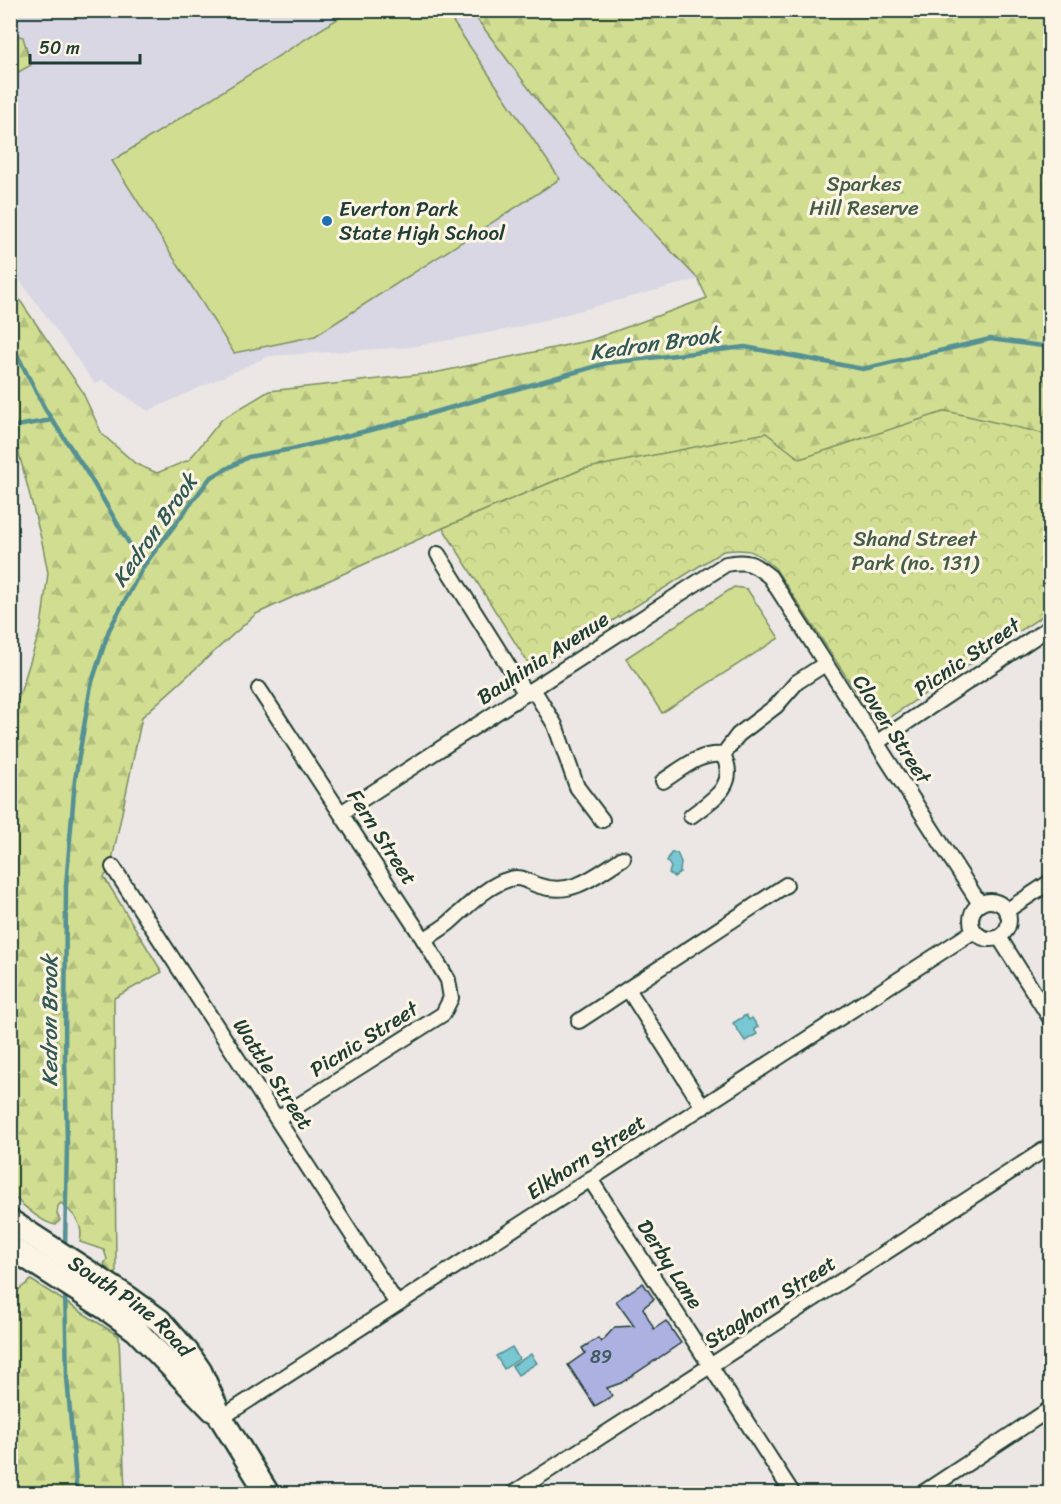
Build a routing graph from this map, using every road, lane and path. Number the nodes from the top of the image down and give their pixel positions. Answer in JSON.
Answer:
{"nodes":[{"id":1,"x":438,"y":554,"type":"dead end"},
{"id":2,"x":770,"y":577,"type":"joint"},
{"id":3,"x":1050,"y":627,"type":"edge"},
{"id":4,"x":825,"y":664,"type":"junction"},
{"id":5,"x":259,"y":689,"type":"dead end"},
{"id":6,"x":529,"y":691,"type":"junction"},
{"id":7,"x":876,"y":743,"type":"junction"},
{"id":8,"x":723,"y":755,"type":"junction"},
{"id":9,"x":663,"y":781,"type":"dead end"},
{"id":10,"x":341,"y":813,"type":"junction"},
{"id":11,"x":691,"y":816,"type":"dead end"},
{"id":12,"x":602,"y":820,"type":"dead end"},
{"id":13,"x":623,"y":858,"type":"dead end"},
{"id":14,"x":113,"y":867,"type":"dead end"},
{"id":15,"x":1050,"y":882,"type":"edge"},
{"id":16,"x":786,"y":885,"type":"dead end"},
{"id":17,"x":980,"y":904,"type":"junction"},
{"id":18,"x":1006,"y":911,"type":"junction"},
{"id":19,"x":974,"y":932,"type":"junction"},
{"id":20,"x":999,"y":937,"type":"junction"},
{"id":21,"x":424,"y":940,"type":"junction"},
{"id":22,"x":628,"y":988,"type":"junction"},
{"id":23,"x":443,"y":1014,"type":"joint"},
{"id":24,"x":1050,"y":1018,"type":"edge"},
{"id":25,"x":579,"y":1021,"type":"dead end"},
{"id":26,"x":703,"y":1107,"type":"junction"},
{"id":27,"x":277,"y":1119,"type":"junction"},
{"id":28,"x":1050,"y":1146,"type":"edge"},
{"id":29,"x":590,"y":1179,"type":"junction"},
{"id":30,"x":12,"y":1222,"type":"edge"},
{"id":31,"x":12,"y":1248,"type":"edge"},
{"id":32,"x":397,"y":1304,"type":"junction"},
{"id":33,"x":711,"y":1366,"type":"junction"},
{"id":34,"x":1050,"y":1409,"type":"edge"},
{"id":35,"x":221,"y":1418,"type":"junction"},
{"id":36,"x":268,"y":1494,"type":"edge"},
{"id":37,"x":512,"y":1494,"type":"edge"},
{"id":38,"x":793,"y":1494,"type":"edge"},
{"id":39,"x":921,"y":1494,"type":"edge"}],
"edges":[{"from":1,"to":6,"type":"street"},
{"from":2,"to":4,"type":"street","name":"Clover Street"},
{"from":2,"to":6,"type":"street","name":"Bauhinia Avenue"},
{"from":3,"to":7,"type":"street","name":"Picnic Street"},
{"from":4,"to":7,"type":"street","name":"Clover Street"},
{"from":4,"to":8,"type":"street"},
{"from":5,"to":10,"type":"street","name":"Fern Street"},
{"from":6,"to":10,"type":"street","name":"Bauhinia Avenue"},
{"from":6,"to":12,"type":"street"},
{"from":7,"to":17,"type":"street","name":"Clover Street"},
{"from":8,"to":9,"type":"street"},
{"from":8,"to":11,"type":"street"},
{"from":10,"to":21,"type":"street","name":"Fern Street"},
{"from":13,"to":21,"type":"street"},
{"from":14,"to":27,"type":"street","name":"Wattle Street"},
{"from":15,"to":18,"type":"street"},
{"from":16,"to":22,"type":"street"},
{"from":17,"to":18,"type":"street"},
{"from":17,"to":19,"type":"street"},
{"from":18,"to":20,"type":"street"},
{"from":19,"to":20,"type":"street"},
{"from":19,"to":26,"type":"street","name":"Elkhorn Street"},
{"from":20,"to":24,"type":"street"},
{"from":21,"to":23,"type":"street","name":"Fern Street"},
{"from":22,"to":25,"type":"street"},
{"from":22,"to":26,"type":"street"},
{"from":23,"to":27,"type":"street","name":"Picnic Street"},
{"from":26,"to":29,"type":"street","name":"Elkhorn Street"},
{"from":27,"to":32,"type":"street","name":"Wattle Street"},
{"from":28,"to":33,"type":"street","name":"Staghorn Street"},
{"from":29,"to":32,"type":"street","name":"Elkhorn Street"},
{"from":29,"to":33,"type":"street","name":"Derby Lane"},
{"from":30,"to":35,"type":"highway","name":"South Pine Road"},
{"from":31,"to":35,"type":"highway","name":"South Pine Road"},
{"from":32,"to":35,"type":"street","name":"Elkhorn Street"},
{"from":33,"to":37,"type":"street","name":"Staghorn Street"},
{"from":33,"to":38,"type":"street","name":"Derby Lane"},
{"from":34,"to":39,"type":"street"},
{"from":35,"to":36,"type":"highway","name":"South Pine Road"}]}
